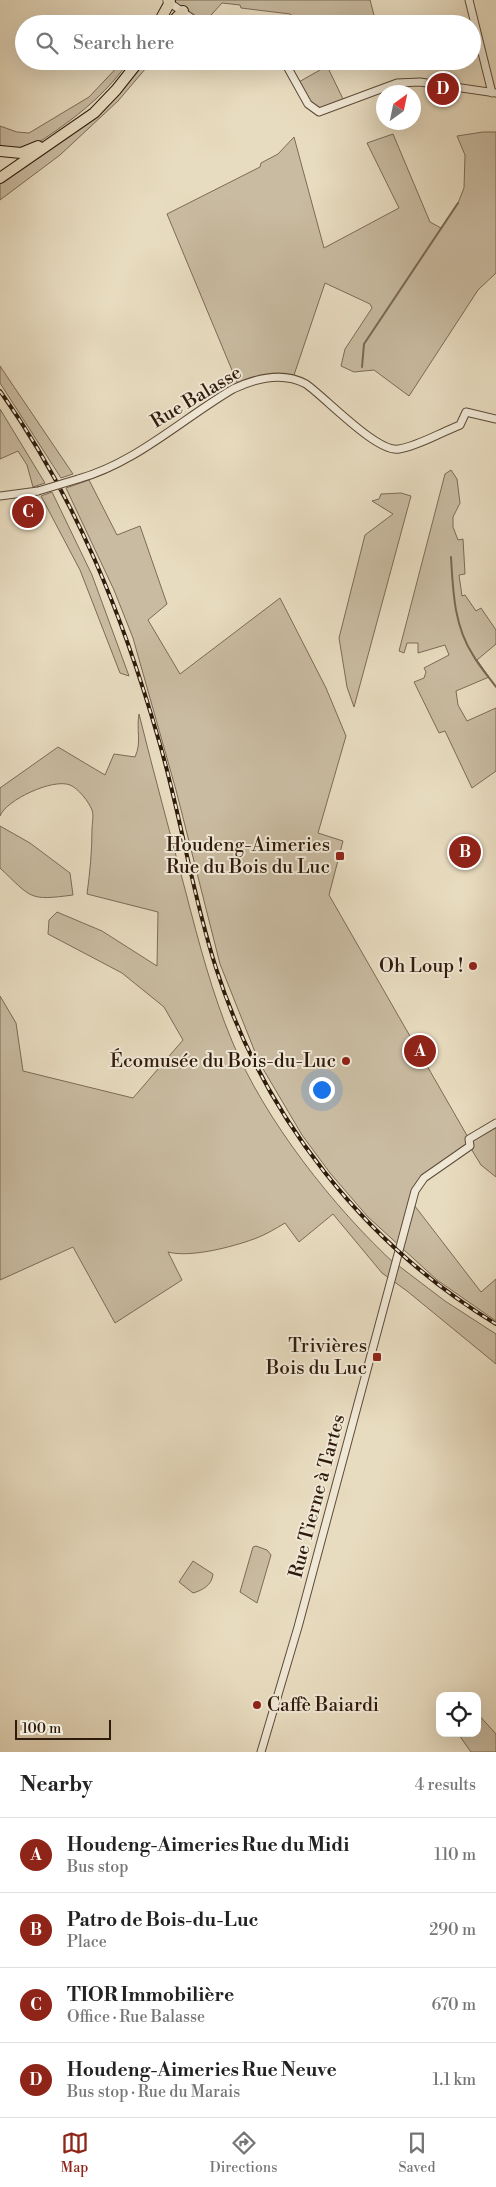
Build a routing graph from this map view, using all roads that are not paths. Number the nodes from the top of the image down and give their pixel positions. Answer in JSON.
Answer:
{"nodes":[{"id":1,"x":469,"y":0,"type":"edge"},
{"id":2,"x":168,"y":1,"type":"edge"},
{"id":3,"x":183,"y":11,"type":"junction"},
{"id":4,"x":162,"y":15,"type":"edge"},
{"id":5,"x":179,"y":15,"type":"edge"},
{"id":6,"x":188,"y":15,"type":"edge"},
{"id":7,"x":473,"y":15,"type":"edge"},
{"id":8,"x":481,"y":45,"type":"edge"},
{"id":9,"x":125,"y":70,"type":"edge"},
{"id":10,"x":132,"y":70,"type":"edge"},
{"id":11,"x":289,"y":70,"type":"edge"},
{"id":12,"x":494,"y":93,"type":"edge"},
{"id":13,"x":0,"y":151,"type":"edge"},
{"id":14,"x":0,"y":178,"type":"edge"},
{"id":15,"x":496,"y":418,"type":"edge"},
{"id":16,"x":0,"y":496,"type":"edge"},
{"id":17,"x":496,"y":1123,"type":"edge"},
{"id":18,"x":261,"y":1752,"type":"edge"}],
"edges":[{"from":1,"to":7,"type":"street"},
{"from":2,"to":3,"type":"street"},
{"from":2,"to":4,"type":"highway"},
{"from":3,"to":5,"type":"highway"},
{"from":3,"to":6,"type":"street"},
{"from":8,"to":12,"type":"street"},
{"from":9,"to":13,"type":"highway"},
{"from":10,"to":14,"type":"highway"},
{"from":11,"to":12,"type":"street"},
{"from":15,"to":16,"type":"street","name":"Rue Balasse","bridge":true},
{"from":17,"to":18,"type":"street","name":"Rue Tierne à Tartes"}]}
